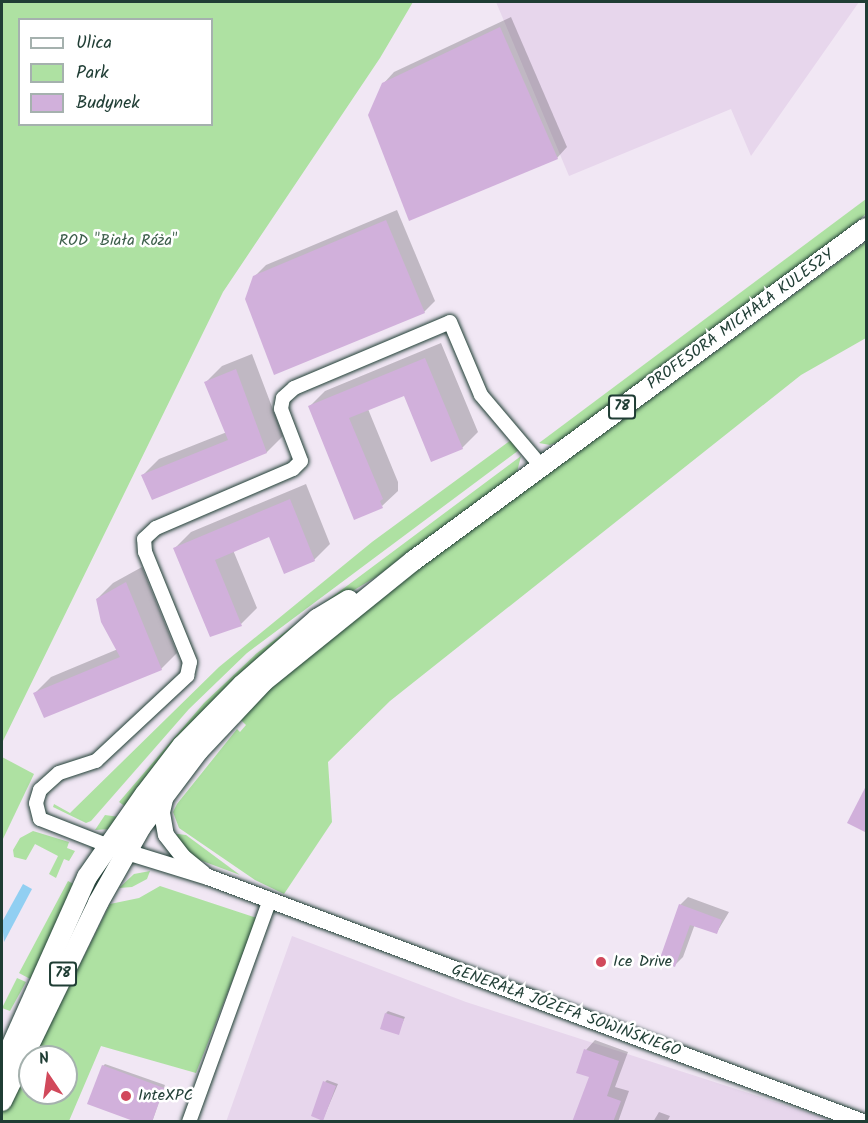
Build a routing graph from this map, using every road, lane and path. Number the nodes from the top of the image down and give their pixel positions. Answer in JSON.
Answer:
{"nodes":[{"id":1,"x":867,"y":228,"type":"edge"},
{"id":2,"x":541,"y":466,"type":"junction"},
{"id":3,"x":413,"y":561,"type":"junction"},
{"id":4,"x":169,"y":788,"type":"junction"},
{"id":5,"x":118,"y":849,"type":"junction"},
{"id":6,"x":208,"y":877,"type":"junction"},
{"id":7,"x":269,"y":902,"type":"junction"},
{"id":8,"x":2,"y":1067,"type":"edge"},
{"id":9,"x":2,"y":1100,"type":"edge"},
{"id":10,"x":189,"y":1122,"type":"edge"},
{"id":11,"x":863,"y":1122,"type":"edge"}],
"edges":[{"from":1,"to":2,"type":"main road","name":"PROFESORA MICHAŁA KULESZY","number":"78"},
{"from":2,"to":3,"type":"main road","name":"PROFESORA MICHAŁA KULESZY","number":"78"},
{"from":2,"to":5,"type":"street"},
{"from":3,"to":4,"type":"main road","name":"PROFESORA MICHAŁA KULESZY","number":"78"},
{"from":3,"to":5,"type":"main road","name":"PROFESORA MICHAŁA KULESZY","number":"78"},
{"from":4,"to":5,"type":"main road","name":"PROFESORA MICHAŁA KULESZY","number":"78"},
{"from":4,"to":6,"type":"street"},
{"from":5,"to":6,"type":"street","name":"GENERAŁA JÓZEFA SOWIŃSKIEGO"},
{"from":5,"to":8,"type":"main road","name":"PROFESORA MICHAŁA KULESZY","number":"78"},
{"from":5,"to":9,"type":"main road","name":"PROFESORA MICHAŁA KULESZY","number":"78"},
{"from":6,"to":7,"type":"street","name":"GENERAŁA JÓZEFA SOWIŃSKIEGO"},
{"from":7,"to":10,"type":"street"},
{"from":7,"to":11,"type":"street","name":"GENERAŁA JÓZEFA SOWIŃSKIEGO"}]}
